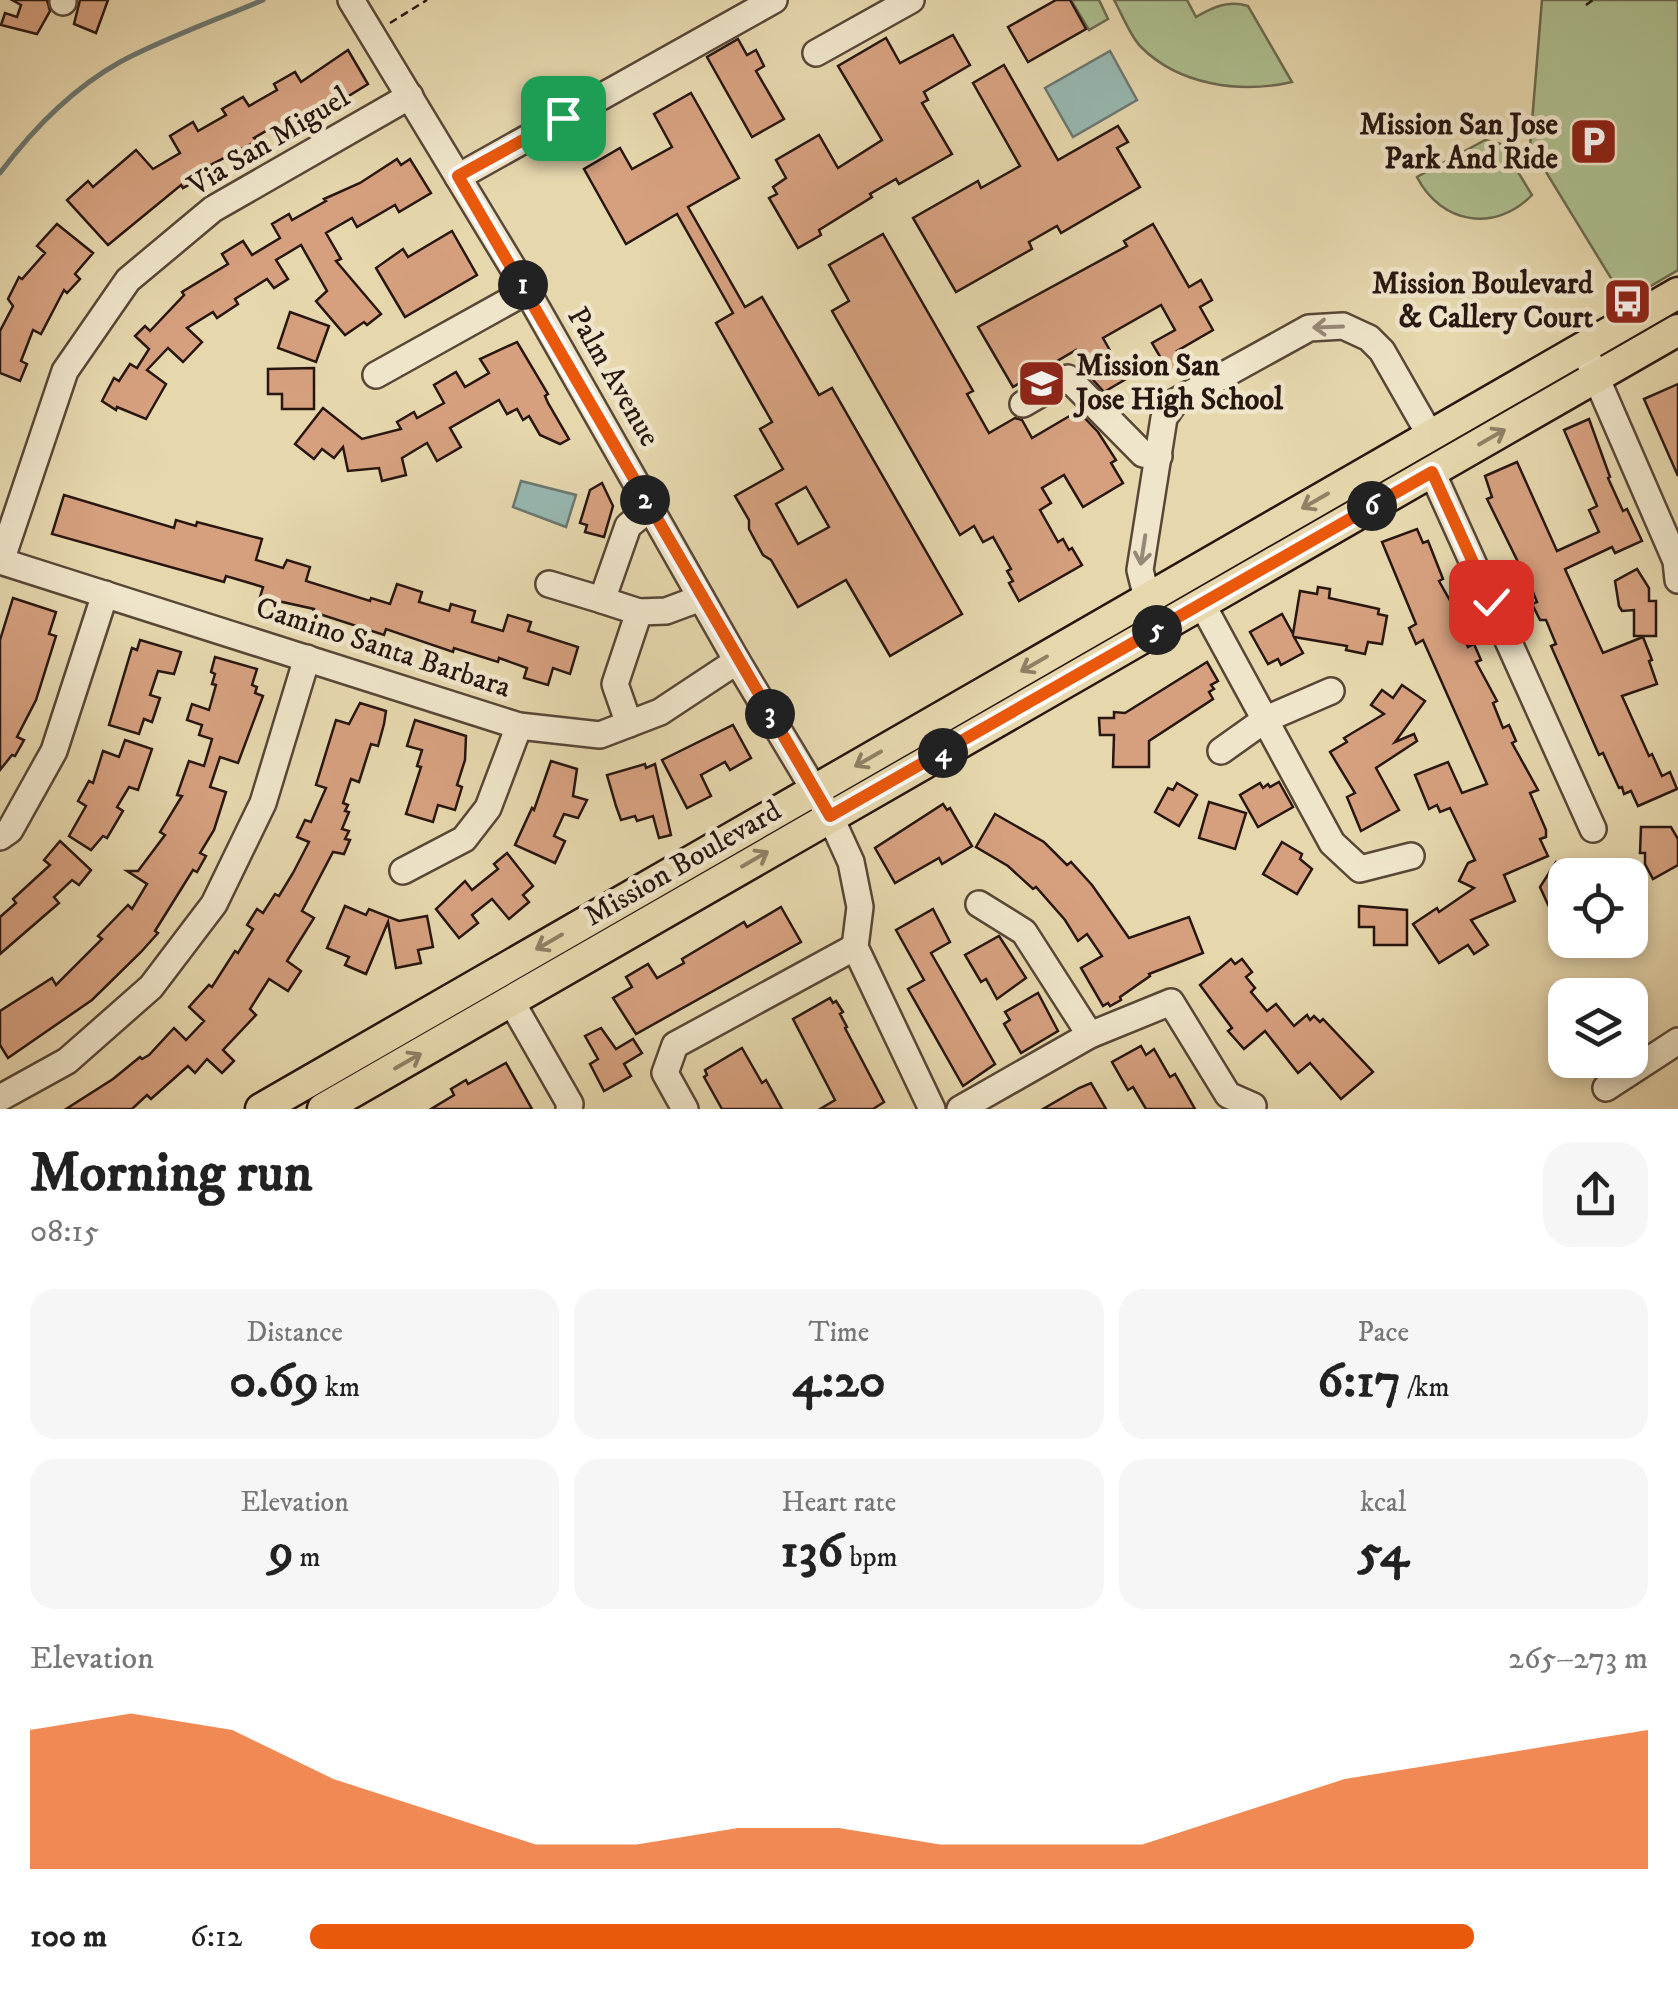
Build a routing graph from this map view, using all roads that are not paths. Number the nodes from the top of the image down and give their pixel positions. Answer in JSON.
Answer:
{"nodes":[{"id":1,"x":351,"y":0,"type":"edge"},
{"id":2,"x":774,"y":0,"type":"edge"},
{"id":3,"x":911,"y":0,"type":"edge"},
{"id":4,"x":816,"y":53,"type":"dead end"},
{"id":5,"x":410,"y":96,"type":"junction"},
{"id":6,"x":458,"y":176,"type":"junction"},
{"id":7,"x":527,"y":291,"type":"junction"},
{"id":8,"x":1678,"y":292,"type":"edge"},
{"id":9,"x":1675,"y":331,"type":"edge"},
{"id":10,"x":1582,"y":348,"type":"junction"},
{"id":11,"x":376,"y":375,"type":"dead end"},
{"id":12,"x":1597,"y":377,"type":"junction"},
{"id":13,"x":1023,"y":404,"type":"dead end"},
{"id":14,"x":1430,"y":435,"type":"junction"},
{"id":15,"x":1159,"y":456,"type":"junction"},
{"id":16,"x":1432,"y":472,"type":"junction"},
{"id":17,"x":650,"y":508,"type":"junction"},
{"id":18,"x":0,"y":561,"type":"edge"},
{"id":19,"x":1678,"y":580,"type":"edge"},
{"id":20,"x":550,"y":584,"type":"dead end"},
{"id":21,"x":104,"y":594,"type":"junction"},
{"id":22,"x":701,"y":598,"type":"junction"},
{"id":23,"x":1147,"y":598,"type":"junction"},
{"id":24,"x":602,"y":600,"type":"junction"},
{"id":25,"x":1202,"y":604,"type":"junction"},
{"id":26,"x":639,"y":612,"type":"junction"},
{"id":27,"x":307,"y":658,"type":"junction"},
{"id":28,"x":737,"y":661,"type":"junction"},
{"id":29,"x":1331,"y":691,"type":"dead end"},
{"id":30,"x":1266,"y":720,"type":"junction"},
{"id":31,"x":628,"y":724,"type":"junction"},
{"id":32,"x":519,"y":726,"type":"junction"},
{"id":33,"x":1221,"y":751,"type":"dead end"},
{"id":34,"x":815,"y":788,"type":"junction"},
{"id":35,"x":830,"y":816,"type":"junction"},
{"id":36,"x":1593,"y":830,"type":"dead end"},
{"id":37,"x":0,"y":838,"type":"edge"},
{"id":38,"x":1412,"y":856,"type":"dead end"},
{"id":39,"x":403,"y":871,"type":"dead end"},
{"id":40,"x":979,"y":904,"type":"dead end"},
{"id":41,"x":855,"y":948,"type":"junction"},
{"id":42,"x":511,"y":1001,"type":"junction"},
{"id":43,"x":1090,"y":1035,"type":"junction"},
{"id":44,"x":1678,"y":1041,"type":"edge"},
{"id":45,"x":1606,"y":1088,"type":"dead end"},
{"id":46,"x":0,"y":1098,"type":"edge"},
{"id":47,"x":1254,"y":1106,"type":"dead end"},
{"id":48,"x":261,"y":1109,"type":"edge"},
{"id":49,"x":323,"y":1109,"type":"edge"},
{"id":50,"x":569,"y":1109,"type":"edge"},
{"id":51,"x":685,"y":1109,"type":"edge"},
{"id":52,"x":932,"y":1109,"type":"edge"},
{"id":53,"x":960,"y":1109,"type":"edge"}],
"edges":[{"from":1,"to":5,"type":"street","name":"Palm Avenue"},
{"from":2,"to":6,"type":"street"},
{"from":3,"to":4,"type":"street"},
{"from":5,"to":6,"type":"street","name":"Palm Avenue"},
{"from":5,"to":18,"type":"street","name":"Via San Miguel"},
{"from":6,"to":7,"type":"street","name":"Palm Avenue"},
{"from":7,"to":11,"type":"street"},
{"from":7,"to":17,"type":"street","name":"Palm Avenue"},
{"from":8,"to":10,"type":"main road","name":"Mission Boulevard"},
{"from":9,"to":12,"type":"main road","name":"Mission Boulevard"},
{"from":10,"to":12,"type":"street"},
{"from":10,"to":14,"type":"main road","name":"Mission Boulevard"},
{"from":16,"to":12,"type":"main road","name":"Mission Boulevard","one_way":true},
{"from":12,"to":19,"type":"street"},
{"from":13,"to":15,"type":"street"},
{"from":14,"to":15,"type":"street","one_way":true},
{"from":14,"to":23,"type":"main road","name":"Mission Boulevard","one_way":true},
{"from":15,"to":23,"type":"street","one_way":true},
{"from":16,"to":25,"type":"main road","name":"Mission Boulevard"},
{"from":16,"to":36,"type":"street"},
{"from":17,"to":22,"type":"street","name":"Palm Avenue"},
{"from":17,"to":24,"type":"street"},
{"from":18,"to":21,"type":"street","name":"Camino Santa Barbara"},
{"from":20,"to":24,"type":"street"},
{"from":21,"to":27,"type":"street","name":"Camino Santa Barbara"},
{"from":21,"to":37,"type":"street"},
{"from":22,"to":26,"type":"street"},
{"from":22,"to":28,"type":"street","name":"Palm Avenue"},
{"from":23,"to":34,"type":"main road","name":"Mission Boulevard","one_way":true},
{"from":24,"to":26,"type":"street"},
{"from":25,"to":30,"type":"street"},
{"from":25,"to":35,"type":"main road","name":"Mission Boulevard"},
{"from":26,"to":31,"type":"street"},
{"from":27,"to":32,"type":"street","name":"Camino Santa Barbara"},
{"from":27,"to":46,"type":"street"},
{"from":28,"to":31,"type":"street","name":"Camino Santa Barbara"},
{"from":28,"to":34,"type":"street","name":"Palm Avenue"},
{"from":29,"to":30,"type":"street"},
{"from":30,"to":33,"type":"street"},
{"from":30,"to":38,"type":"street"},
{"from":31,"to":32,"type":"street","name":"Camino Santa Barbara"},
{"from":32,"to":39,"type":"street"},
{"from":34,"to":35,"type":"street","name":"Palm Avenue"},
{"from":34,"to":48,"type":"main road","name":"Mission Boulevard","one_way":true},
{"from":35,"to":41,"type":"street","name":"Palm Avenue"},
{"from":42,"to":35,"type":"main road","name":"Mission Boulevard","one_way":true},
{"from":40,"to":43,"type":"street"},
{"from":41,"to":51,"type":"street"},
{"from":41,"to":52,"type":"street"},
{"from":49,"to":42,"type":"main road","name":"Mission Boulevard","one_way":true},
{"from":42,"to":50,"type":"street"},
{"from":43,"to":47,"type":"street"},
{"from":43,"to":53,"type":"street"},
{"from":44,"to":45,"type":"street"}]}
